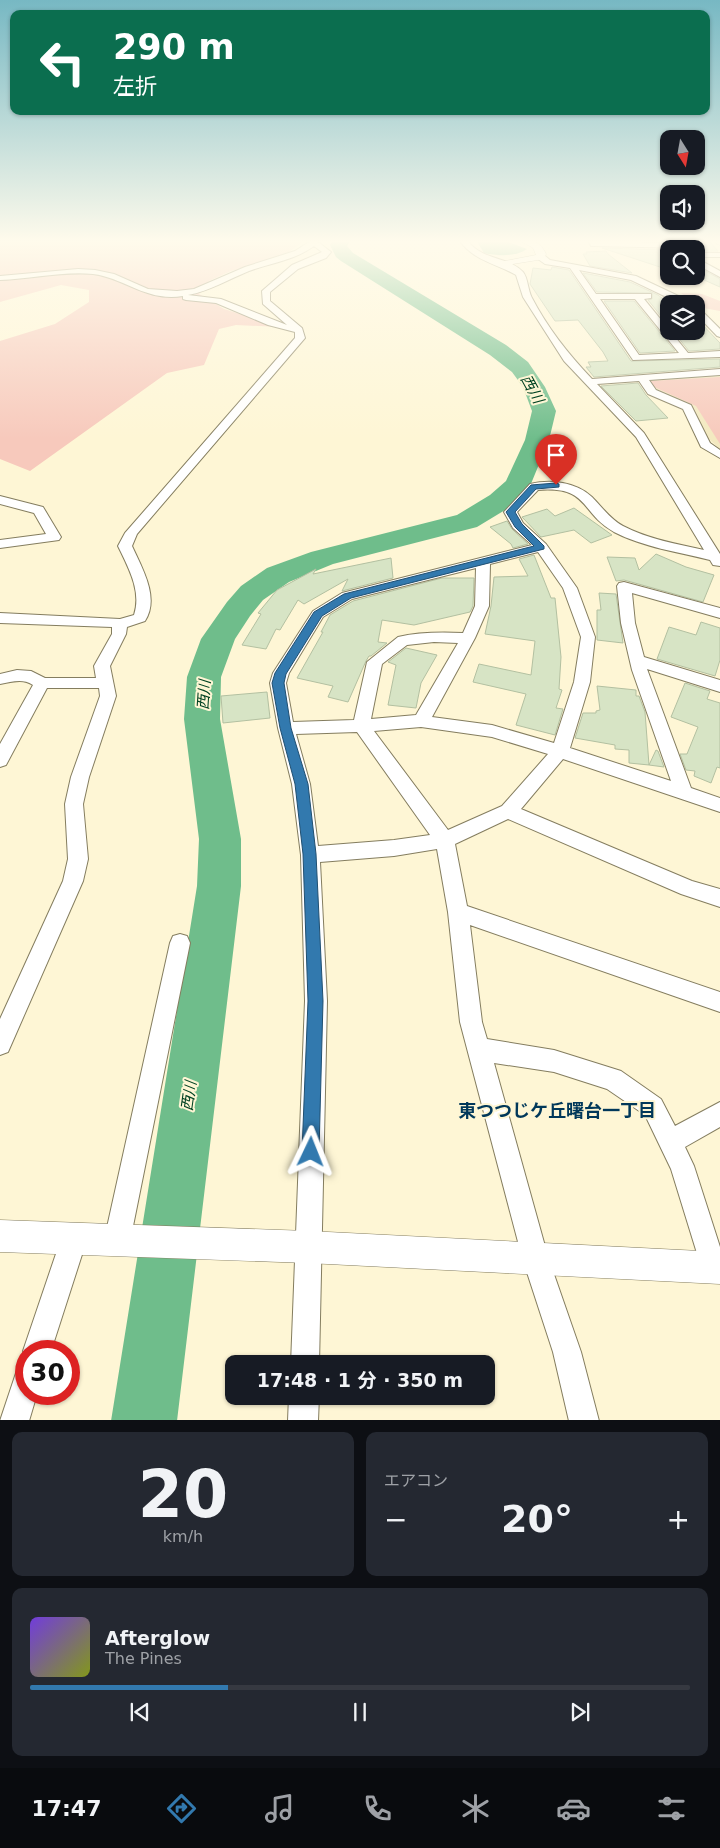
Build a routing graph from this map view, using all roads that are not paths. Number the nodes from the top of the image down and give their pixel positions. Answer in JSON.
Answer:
{"nodes":[{"id":1,"x":231,"y":306,"type":"edge"},
{"id":2,"x":271,"y":306,"type":"edge"},
{"id":3,"x":534,"y":306,"type":"edge"},
{"id":4,"x":600,"y":306,"type":"edge"},
{"id":5,"x":645,"y":306,"type":"edge"},
{"id":6,"x":705,"y":310,"type":"edge"},
{"id":7,"x":714,"y":313,"type":"dead end"},
{"id":8,"x":705,"y":318,"type":"edge"},
{"id":9,"x":299,"y":330,"type":"junction"},
{"id":10,"x":720,"y":334,"type":"edge"},
{"id":11,"x":720,"y":354,"type":"edge"},
{"id":12,"x":686,"y":356,"type":"junction"},
{"id":13,"x":720,"y":372,"type":"edge"},
{"id":14,"x":642,"y":378,"type":"junction"},
{"id":15,"x":590,"y":382,"type":"junction"},
{"id":16,"x":720,"y":455,"type":"edge"},
{"id":17,"x":0,"y":500,"type":"edge"},
{"id":18,"x":0,"y":544,"type":"edge"},
{"id":19,"x":540,"y":548,"type":"junction"},
{"id":20,"x":483,"y":562,"type":"junction"},
{"id":21,"x":718,"y":562,"type":"edge"},
{"id":22,"x":720,"y":612,"type":"edge"},
{"id":23,"x":0,"y":618,"type":"edge"},
{"id":24,"x":120,"y":624,"type":"junction"},
{"id":25,"x":468,"y":638,"type":"junction"},
{"id":26,"x":638,"y":661,"type":"junction"},
{"id":27,"x":0,"y":679,"type":"edge"},
{"id":28,"x":42,"y":682,"type":"junction"},
{"id":29,"x":105,"y":683,"type":"junction"},
{"id":30,"x":720,"y":686,"type":"edge"},
{"id":31,"x":421,"y":721,"type":"junction"},
{"id":32,"x":361,"y":726,"type":"junction"},
{"id":33,"x":286,"y":728,"type":"junction"},
{"id":34,"x":560,"y":751,"type":"junction"},
{"id":35,"x":0,"y":760,"type":"edge"},
{"id":36,"x":684,"y":793,"type":"junction"},
{"id":37,"x":720,"y":805,"type":"edge"},
{"id":38,"x":508,"y":811,"type":"junction"},
{"id":39,"x":445,"y":840,"type":"junction"},
{"id":40,"x":310,"y":854,"type":"junction"},
{"id":41,"x":720,"y":898,"type":"edge"},
{"id":42,"x":458,"y":912,"type":"junction"},
{"id":43,"x":180,"y":943,"type":"dead end"},
{"id":44,"x":720,"y":1002,"type":"edge"},
{"id":45,"x":0,"y":1043,"type":"edge"},
{"id":46,"x":478,"y":1049,"type":"junction"},
{"id":47,"x":720,"y":1114,"type":"edge"},
{"id":48,"x":670,"y":1142,"type":"junction"},
{"id":49,"x":0,"y":1236,"type":"edge"},
{"id":50,"x":74,"y":1239,"type":"junction"},
{"id":51,"x":117,"y":1240,"type":"junction"},
{"id":52,"x":308,"y":1247,"type":"junction"},
{"id":53,"x":535,"y":1258,"type":"junction"},
{"id":54,"x":716,"y":1267,"type":"edge"},
{"id":55,"x":41,"y":1340,"type":"edge"},
{"id":56,"x":305,"y":1355,"type":"edge"},
{"id":57,"x":19,"y":1405,"type":"edge"},
{"id":58,"x":304,"y":1405,"type":"edge"},
{"id":59,"x":14,"y":1420,"type":"edge"},
{"id":60,"x":303,"y":1420,"type":"edge"},
{"id":61,"x":584,"y":1420,"type":"edge"}],
"edges":[{"from":1,"to":9,"type":"street"},
{"from":2,"to":9,"type":"street"},
{"from":3,"to":15,"type":"street"},
{"from":4,"to":12,"type":"street"},
{"from":5,"to":12,"type":"street"},
{"from":6,"to":7,"type":"street"},
{"from":8,"to":10,"type":"street"},
{"from":9,"to":24,"type":"street"},
{"from":11,"to":12,"type":"street"},
{"from":13,"to":14,"type":"street"},
{"from":14,"to":15,"type":"street"},
{"from":14,"to":16,"type":"street"},
{"from":15,"to":21,"type":"street"},
{"from":17,"to":18,"type":"street"},
{"from":19,"to":20,"type":"street"},
{"from":19,"to":21,"type":"street"},
{"from":19,"to":34,"type":"street"},
{"from":20,"to":25,"type":"street"},
{"from":20,"to":33,"type":"street"},
{"from":22,"to":26,"type":"street"},
{"from":23,"to":24,"type":"street"},
{"from":24,"to":29,"type":"street"},
{"from":25,"to":31,"type":"street"},
{"from":25,"to":32,"type":"street"},
{"from":26,"to":30,"type":"street"},
{"from":26,"to":36,"type":"street"},
{"from":27,"to":28,"type":"street"},
{"from":28,"to":29,"type":"street"},
{"from":28,"to":35,"type":"street"},
{"from":29,"to":45,"type":"street"},
{"from":31,"to":32,"type":"street"},
{"from":31,"to":34,"type":"street"},
{"from":32,"to":33,"type":"street"},
{"from":32,"to":39,"type":"street"},
{"from":33,"to":40,"type":"street"},
{"from":34,"to":36,"type":"street"},
{"from":34,"to":38,"type":"street"},
{"from":36,"to":37,"type":"street"},
{"from":38,"to":39,"type":"street"},
{"from":38,"to":41,"type":"street"},
{"from":39,"to":40,"type":"street"},
{"from":39,"to":42,"type":"street"},
{"from":40,"to":52,"type":"street"},
{"from":42,"to":44,"type":"street"},
{"from":42,"to":46,"type":"street"},
{"from":43,"to":51,"type":"street"},
{"from":46,"to":48,"type":"street"},
{"from":46,"to":53,"type":"street"},
{"from":47,"to":48,"type":"street"},
{"from":48,"to":54,"type":"street"},
{"from":49,"to":50,"type":"street"},
{"from":50,"to":51,"type":"street"},
{"from":50,"to":55,"type":"street"},
{"from":51,"to":52,"type":"street"},
{"from":52,"to":53,"type":"street"},
{"from":52,"to":56,"type":"street"},
{"from":53,"to":54,"type":"street"},
{"from":53,"to":61,"type":"street"},
{"from":57,"to":59,"type":"street"},
{"from":58,"to":60,"type":"street"}]}
